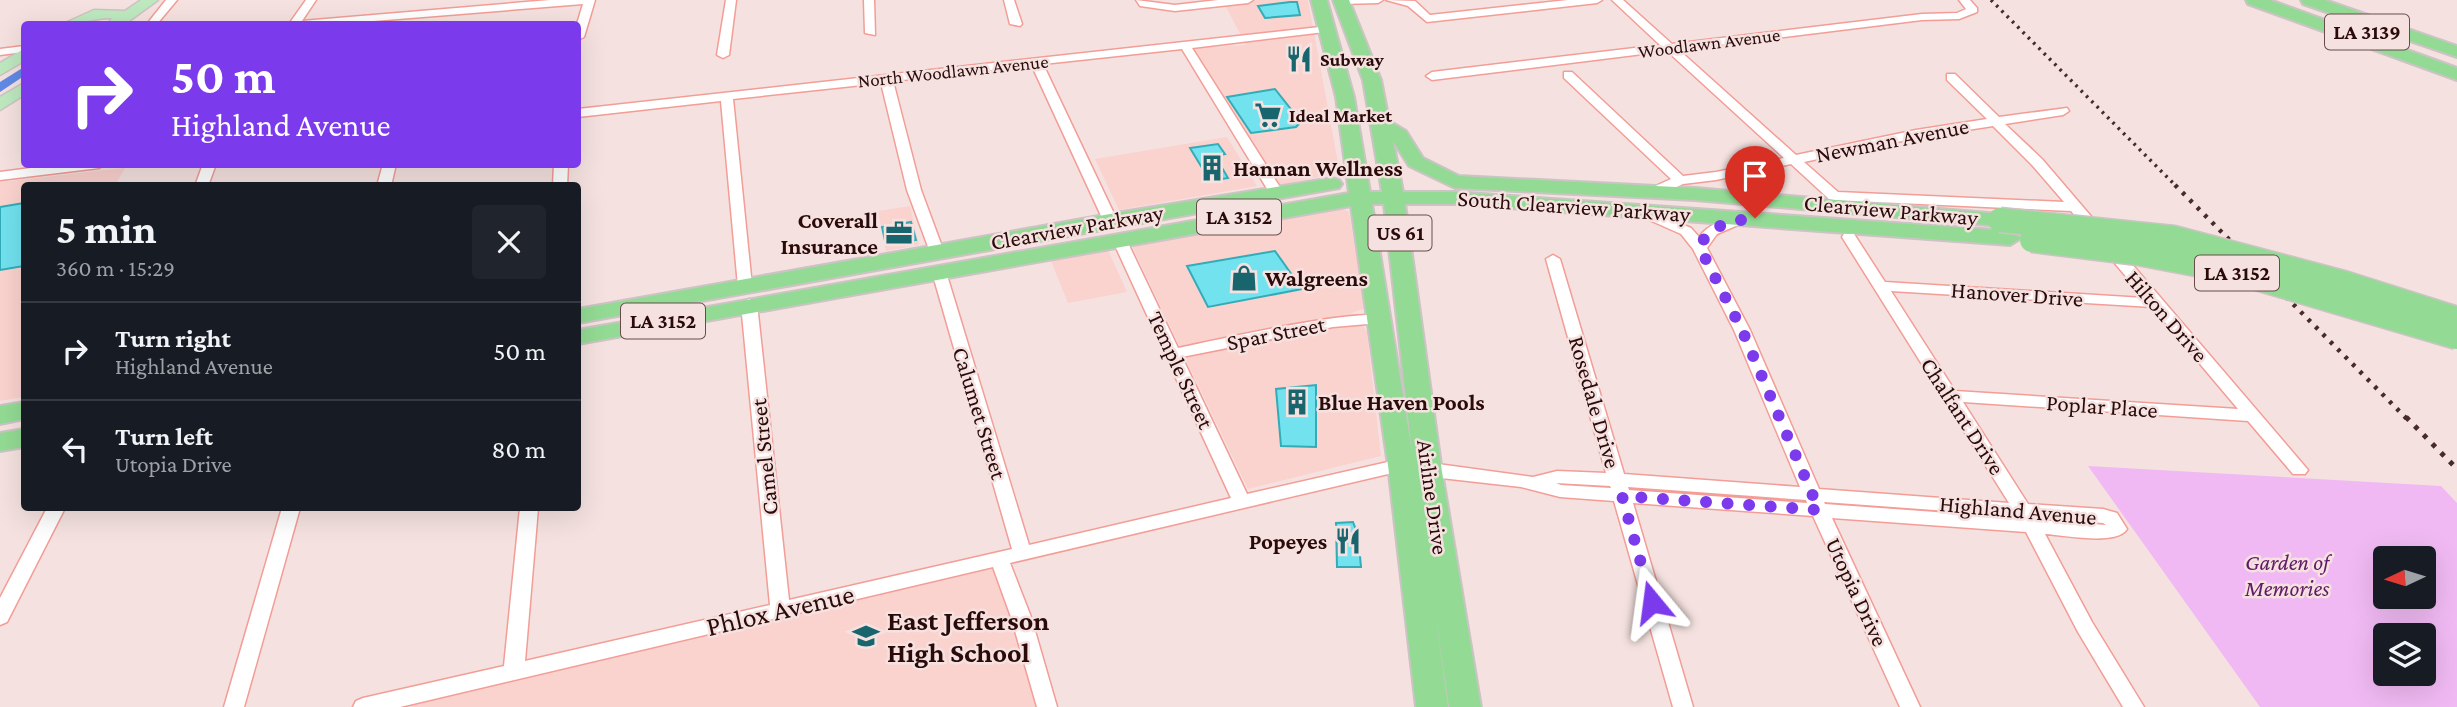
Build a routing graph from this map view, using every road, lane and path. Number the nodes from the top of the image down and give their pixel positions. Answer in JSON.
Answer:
{"nodes":[{"id":1,"x":105,"y":0,"type":"edge"},
{"id":2,"x":123,"y":0,"type":"edge"},
{"id":3,"x":139,"y":0,"type":"edge"},
{"id":4,"x":151,"y":0,"type":"edge"},
{"id":5,"x":172,"y":0,"type":"edge"},
{"id":6,"x":311,"y":0,"type":"edge"},
{"id":7,"x":451,"y":0,"type":"edge"},
{"id":8,"x":589,"y":0,"type":"edge"},
{"id":9,"x":731,"y":0,"type":"edge"},
{"id":10,"x":869,"y":0,"type":"edge"},
{"id":11,"x":1009,"y":0,"type":"edge"},
{"id":12,"x":1141,"y":0,"type":"edge"},
{"id":13,"x":1248,"y":0,"type":"edge"},
{"id":14,"x":1320,"y":0,"type":"edge"},
{"id":15,"x":1341,"y":0,"type":"edge"},
{"id":16,"x":1378,"y":0,"type":"edge"},
{"id":17,"x":1391,"y":0,"type":"edge"},
{"id":18,"x":1597,"y":0,"type":"edge"},
{"id":19,"x":1617,"y":0,"type":"edge"},
{"id":20,"x":1964,"y":0,"type":"edge"},
{"id":21,"x":2254,"y":0,"type":"edge"},
{"id":22,"x":2277,"y":0,"type":"edge"},
{"id":23,"x":2309,"y":0,"type":"edge"},
{"id":24,"x":446,"y":12,"type":"junction"},
{"id":25,"x":74,"y":21,"type":"edge"},
{"id":26,"x":76,"y":21,"type":"edge"},
{"id":27,"x":118,"y":21,"type":"edge"},
{"id":28,"x":120,"y":21,"type":"edge"},
{"id":29,"x":154,"y":21,"type":"edge"},
{"id":30,"x":296,"y":21,"type":"edge"},
{"id":31,"x":338,"y":21,"type":"edge"},
{"id":32,"x":441,"y":21,"type":"edge"},
{"id":33,"x":1016,"y":24,"type":"dead end"},
{"id":34,"x":1328,"y":26,"type":"junction"},
{"id":35,"x":581,"y":27,"type":"edge"},
{"id":36,"x":871,"y":33,"type":"dead end"},
{"id":37,"x":1355,"y":37,"type":"junction"},
{"id":38,"x":1185,"y":45,"type":"junction"},
{"id":39,"x":1671,"y":47,"type":"junction"},
{"id":40,"x":21,"y":51,"type":"edge"},
{"id":41,"x":0,"y":52,"type":"edge"},
{"id":42,"x":2457,"y":52,"type":"edge"},
{"id":43,"x":21,"y":53,"type":"edge"},
{"id":44,"x":723,"y":55,"type":"dead end"},
{"id":45,"x":1036,"y":62,"type":"junction"},
{"id":46,"x":0,"y":70,"type":"edge"},
{"id":47,"x":2455,"y":71,"type":"edge"},
{"id":48,"x":1568,"y":75,"type":"dead end"},
{"id":49,"x":1432,"y":76,"type":"dead end"},
{"id":50,"x":1951,"y":77,"type":"dead end"},
{"id":51,"x":886,"y":78,"type":"junction"},
{"id":52,"x":21,"y":90,"type":"edge"},
{"id":53,"x":727,"y":95,"type":"junction"},
{"id":54,"x":0,"y":105,"type":"edge"},
{"id":55,"x":2063,"y":111,"type":"dead end"},
{"id":56,"x":581,"y":113,"type":"edge"},
{"id":57,"x":1997,"y":120,"type":"junction"},
{"id":58,"x":1380,"y":124,"type":"junction"},
{"id":59,"x":1796,"y":160,"type":"junction"},
{"id":60,"x":66,"y":168,"type":"edge"},
{"id":61,"x":0,"y":176,"type":"edge"},
{"id":62,"x":1680,"y":180,"type":"junction"},
{"id":63,"x":1455,"y":182,"type":"junction"},
{"id":64,"x":1358,"y":189,"type":"junction"},
{"id":65,"x":1391,"y":189,"type":"junction"},
{"id":66,"x":1276,"y":192,"type":"junction"},
{"id":67,"x":1654,"y":192,"type":"junction"},
{"id":68,"x":2075,"y":207,"type":"junction"},
{"id":69,"x":1637,"y":210,"type":"junction"},
{"id":70,"x":1755,"y":218,"type":"junction"},
{"id":71,"x":2005,"y":229,"type":"junction"},
{"id":72,"x":1114,"y":230,"type":"junction"},
{"id":73,"x":1849,"y":237,"type":"dead end"},
{"id":74,"x":2174,"y":238,"type":"junction"},
{"id":75,"x":1700,"y":248,"type":"junction"},
{"id":76,"x":1553,"y":259,"type":"dead end"},
{"id":77,"x":938,"y":262,"type":"junction"},
{"id":78,"x":1880,"y":286,"type":"junction"},
{"id":79,"x":747,"y":295,"type":"junction"},
{"id":80,"x":2457,"y":302,"type":"edge"},
{"id":81,"x":2155,"y":303,"type":"junction"},
{"id":82,"x":2372,"y":310,"type":"junction"},
{"id":83,"x":581,"y":316,"type":"edge"},
{"id":84,"x":1379,"y":318,"type":"junction"},
{"id":85,"x":2457,"y":319,"type":"edge"},
{"id":86,"x":581,"y":336,"type":"edge"},
{"id":87,"x":2457,"y":337,"type":"edge"},
{"id":88,"x":2457,"y":343,"type":"edge"},
{"id":89,"x":1173,"y":354,"type":"junction"},
{"id":90,"x":1950,"y":396,"type":"junction"},
{"id":91,"x":21,"y":412,"type":"edge"},
{"id":92,"x":0,"y":415,"type":"edge"},
{"id":93,"x":2255,"y":416,"type":"junction"},
{"id":94,"x":21,"y":438,"type":"edge"},
{"id":95,"x":0,"y":442,"type":"edge"},
{"id":96,"x":1414,"y":469,"type":"junction"},
{"id":97,"x":2299,"y":470,"type":"dead end"},
{"id":98,"x":1620,"y":488,"type":"junction"},
{"id":99,"x":1242,"y":502,"type":"junction"},
{"id":100,"x":1817,"y":502,"type":"junction"},
{"id":101,"x":2023,"y":510,"type":"junction"},
{"id":102,"x":54,"y":511,"type":"edge"},
{"id":103,"x":290,"y":511,"type":"edge"},
{"id":104,"x":529,"y":511,"type":"edge"},
{"id":105,"x":2032,"y":527,"type":"junction"},
{"id":106,"x":1022,"y":553,"type":"junction"},
{"id":107,"x":999,"y":559,"type":"junction"},
{"id":108,"x":3,"y":607,"type":"edge"},
{"id":109,"x":780,"y":610,"type":"junction"},
{"id":110,"x":514,"y":672,"type":"junction"},
{"id":111,"x":234,"y":707,"type":"edge"},
{"id":112,"x":363,"y":707,"type":"edge"},
{"id":113,"x":1047,"y":707,"type":"edge"},
{"id":114,"x":1432,"y":707,"type":"edge"},
{"id":115,"x":1465,"y":707,"type":"edge"},
{"id":116,"x":1683,"y":707,"type":"edge"},
{"id":117,"x":1910,"y":707,"type":"edge"},
{"id":118,"x":2134,"y":707,"type":"edge"}],
"edges":[{"from":1,"to":25,"type":"main road"},
{"from":2,"to":3,"type":"main road"},
{"from":4,"to":28,"type":"main road"},
{"from":5,"to":29,"type":"street"},
{"from":6,"to":30,"type":"street"},
{"from":7,"to":24,"type":"street"},
{"from":8,"to":24,"type":"street"},
{"from":8,"to":35,"type":"street"},
{"from":9,"to":44,"type":"street"},
{"from":10,"to":36,"type":"street"},
{"from":11,"to":33,"type":"street"},
{"from":12,"to":13,"type":"street"},
{"from":14,"to":34,"type":"highway","name":"Airline Drive","number":"US 61"},
{"from":15,"to":16,"type":"street"},
{"from":15,"to":37,"type":"highway","name":"Airline Drive","number":"US 61"},
{"from":17,"to":18,"type":"street"},
{"from":19,"to":39,"type":"street"},
{"from":20,"to":39,"type":"street","name":"Woodlawn Avenue"},
{"from":21,"to":47,"type":"highway"},
{"from":22,"to":47,"type":"highway","number":"LA 3139"},
{"from":23,"to":42,"type":"highway","number":"LA 3139"},
{"from":24,"to":31,"type":"street"},
{"from":24,"to":32,"type":"street"},
{"from":26,"to":27,"type":"main road"},
{"from":34,"to":37,"type":"highway"},
{"from":34,"to":38,"type":"street","name":"North Woodlawn Avenue"},
{"from":34,"to":64,"type":"highway","name":"Airline Drive","number":"US 61"},
{"from":37,"to":58,"type":"highway","name":"Airline Drive","number":"US 61"},
{"from":38,"to":45,"type":"street","name":"North Woodlawn Avenue"},
{"from":38,"to":66,"type":"street"},
{"from":39,"to":49,"type":"street","name":"Woodlawn Avenue"},
{"from":39,"to":59,"type":"street"},
{"from":40,"to":41,"type":"street"},
{"from":43,"to":46,"type":"main road"},
{"from":45,"to":51,"type":"street","name":"North Woodlawn Avenue"},
{"from":45,"to":72,"type":"street","name":"Temple Street"},
{"from":48,"to":62,"type":"street"},
{"from":50,"to":57,"type":"street","name":"Hilton Drive"},
{"from":51,"to":53,"type":"street","name":"North Woodlawn Avenue"},
{"from":51,"to":77,"type":"street","name":"Calumet Street"},
{"from":52,"to":54,"type":"main road"},
{"from":53,"to":56,"type":"street","name":"North Woodlawn Avenue"},
{"from":53,"to":79,"type":"street","name":"Camel Street"},
{"from":55,"to":57,"type":"street","name":"Newman Avenue"},
{"from":57,"to":59,"type":"street","name":"Newman Avenue"},
{"from":57,"to":68,"type":"street","name":"Hilton Drive"},
{"from":58,"to":63,"type":"highway"},
{"from":58,"to":65,"type":"highway","name":"Airline Drive","number":"US 61"},
{"from":59,"to":62,"type":"street","name":"Newman Avenue"},
{"from":59,"to":68,"type":"street"},
{"from":60,"to":61,"type":"street"},
{"from":62,"to":67,"type":"street","name":"Newman Avenue"},
{"from":63,"to":65,"type":"highway","name":"Clearview Parkway","number":"LA 3152"},
{"from":63,"to":67,"type":"highway","name":"Clearview Parkway","number":"LA 3152"},
{"from":64,"to":65,"type":"highway","name":"Clearview Parkway","number":"LA 3152"},
{"from":64,"to":66,"type":"highway","name":"Clearview Parkway","number":"LA 3152"},
{"from":64,"to":72,"type":"highway","name":"Clearview Parkway","number":"LA 3152"},
{"from":64,"to":84,"type":"highway","name":"Airline Drive","number":"US 61"},
{"from":65,"to":69,"type":"highway","name":"South Clearview Parkway","number":"LA 3152"},
{"from":65,"to":96,"type":"highway","name":"Airline Drive","number":"US 61"},
{"from":66,"to":72,"type":"highway","name":"Clearview Parkway","number":"LA 3152"},
{"from":67,"to":71,"type":"highway","name":"Clearview Parkway","number":"LA 3152"},
{"from":68,"to":81,"type":"street","name":"Hilton Drive"},
{"from":69,"to":70,"type":"highway","name":"South Clearview Parkway","number":"LA 3152"},
{"from":69,"to":75,"type":"street","name":"Utopia Drive"},
{"from":70,"to":71,"type":"highway","name":"South Clearview Parkway","number":"LA 3152"},
{"from":70,"to":75,"type":"street"},
{"from":71,"to":74,"type":"highway","name":"South Clearview Parkway","number":"LA 3152","bridge":true},
{"from":71,"to":82,"type":"highway","name":"South Clearview Parkway","number":"LA 3152","bridge":true},
{"from":72,"to":77,"type":"highway","name":"Clearview Parkway","number":"LA 3152"},
{"from":72,"to":89,"type":"street","name":"Temple Street"},
{"from":73,"to":78,"type":"street","name":"Chalfant Drive"},
{"from":74,"to":80,"type":"highway","bridge":true},
{"from":74,"to":85,"type":"highway","name":"South Clearview Parkway","number":"LA 3152","bridge":true},
{"from":75,"to":100,"type":"street","name":"Utopia Drive"},
{"from":76,"to":98,"type":"street","name":"Rosedale Drive"},
{"from":77,"to":79,"type":"highway","name":"Clearview Parkway","number":"LA 3152"},
{"from":77,"to":79,"type":"highway","name":"Clearview Parkway","number":"LA 3152"},
{"from":77,"to":106,"type":"street","name":"Calumet Street"},
{"from":78,"to":81,"type":"street","name":"Hanover Drive"},
{"from":78,"to":90,"type":"street","name":"Chalfant Drive"},
{"from":79,"to":83,"type":"highway","name":"Clearview Parkway","number":"LA 3152"},
{"from":79,"to":86,"type":"highway","name":"Clearview Parkway","number":"LA 3152"},
{"from":79,"to":109,"type":"street","name":"Camel Street"},
{"from":81,"to":93,"type":"street","name":"Hilton Drive"},
{"from":82,"to":87,"type":"highway","name":"South Clearview Parkway","number":"LA 3152","bridge":true},
{"from":82,"to":88,"type":"highway","bridge":true},
{"from":84,"to":89,"type":"street","name":"Spar Street"},
{"from":84,"to":96,"type":"highway","name":"Airline Drive","number":"US 61"},
{"from":89,"to":99,"type":"street","name":"Temple Street"},
{"from":90,"to":93,"type":"street","name":"Poplar Place"},
{"from":90,"to":101,"type":"street","name":"Chalfant Drive"},
{"from":91,"to":92,"type":"highway"},
{"from":93,"to":97,"type":"street","name":"Hilton Drive"},
{"from":94,"to":95,"type":"highway"},
{"from":96,"to":98,"type":"street","name":"Highland Avenue"},
{"from":96,"to":99,"type":"street","name":"Phlox Avenue"},
{"from":96,"to":114,"type":"highway","name":"Airline Drive","number":"US 61"},
{"from":96,"to":115,"type":"highway","name":"Airline Drive","number":"US 61"},
{"from":98,"to":100,"type":"street","name":"Highland Avenue"},
{"from":98,"to":116,"type":"street","name":"Rosedale Drive"},
{"from":99,"to":106,"type":"street","name":"Phlox Avenue"},
{"from":100,"to":101,"type":"street","name":"Highland Avenue"},
{"from":100,"to":105,"type":"street","name":"Highland Avenue"},
{"from":100,"to":117,"type":"street","name":"Utopia Drive"},
{"from":101,"to":105,"type":"street","name":"Chalfant Drive"},
{"from":101,"to":105,"type":"street","name":"Highland Avenue"},
{"from":102,"to":108,"type":"street"},
{"from":103,"to":111,"type":"street"},
{"from":104,"to":110,"type":"street"},
{"from":105,"to":118,"type":"street","name":"Chalfant Drive"},
{"from":106,"to":107,"type":"street","name":"Phlox Avenue"},
{"from":107,"to":109,"type":"street","name":"Phlox Avenue"},
{"from":107,"to":113,"type":"street"},
{"from":109,"to":110,"type":"street","name":"Phlox Avenue"},
{"from":110,"to":112,"type":"street","name":"Phlox Avenue"}]}
